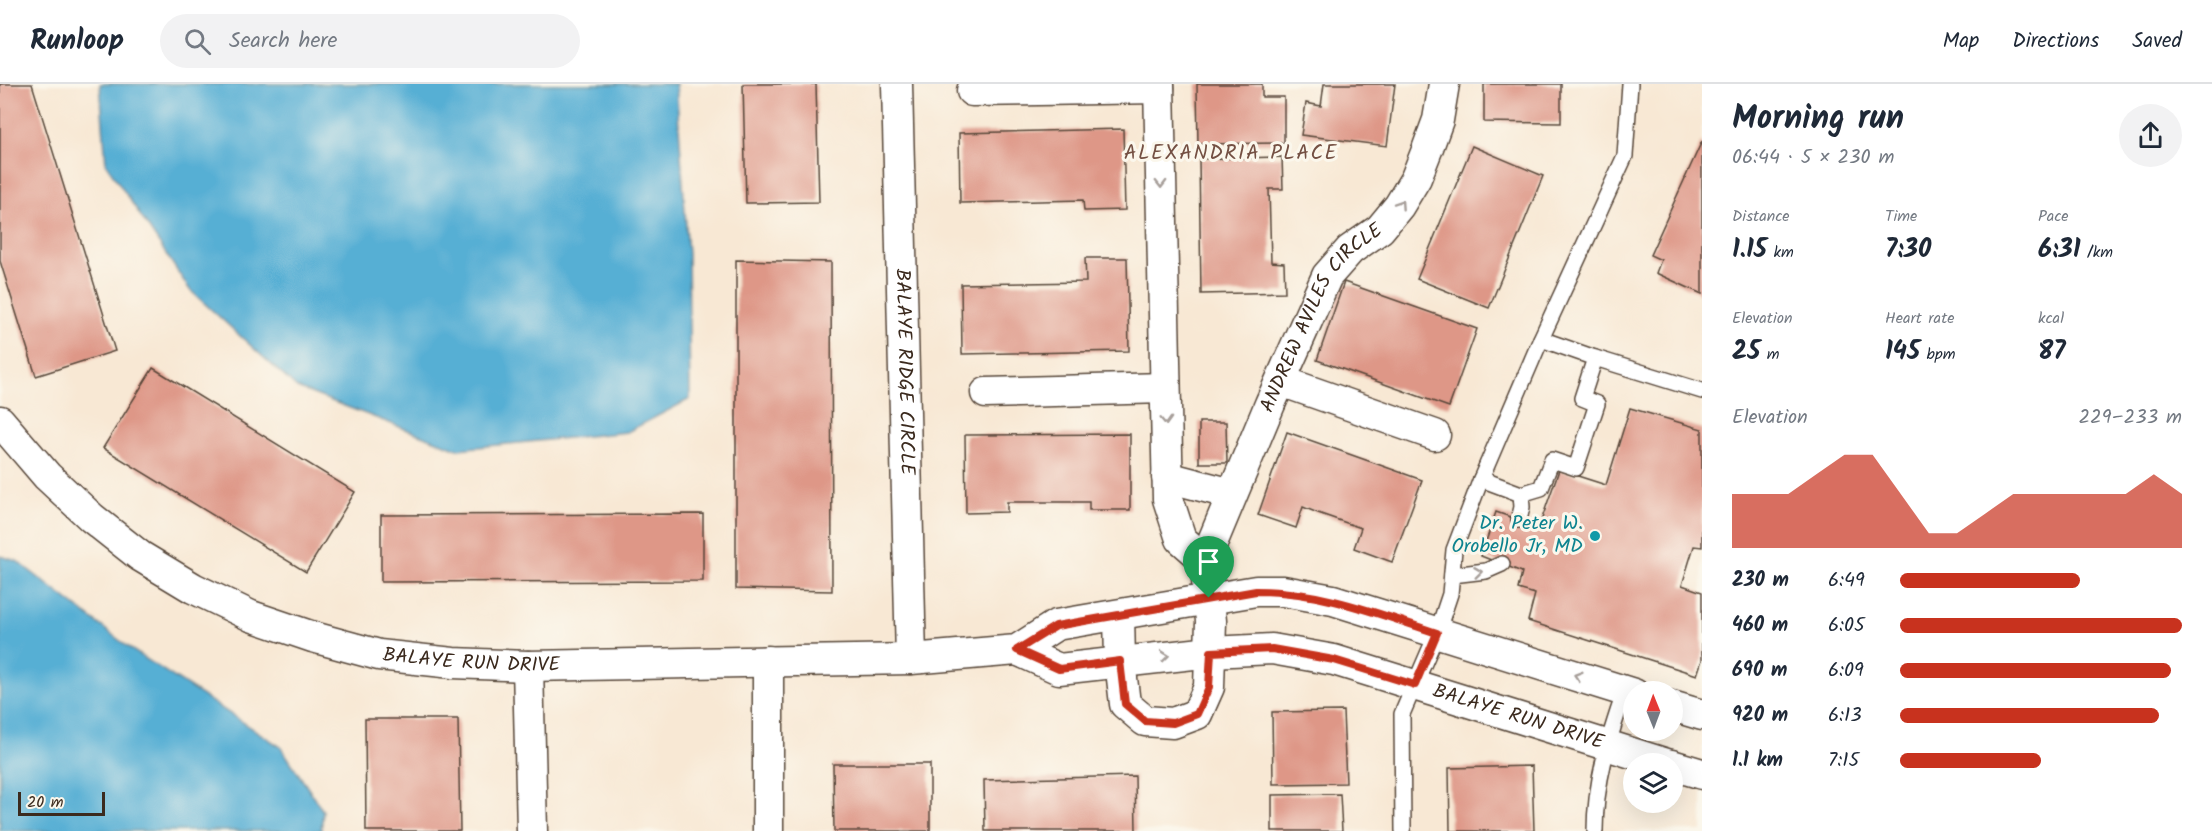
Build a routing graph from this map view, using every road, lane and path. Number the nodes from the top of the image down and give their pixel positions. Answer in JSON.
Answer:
{"nodes":[{"id":1,"x":897,"y":84,"type":"edge"},
{"id":2,"x":1444,"y":84,"type":"edge"},
{"id":3,"x":1630,"y":84,"type":"edge"},
{"id":4,"x":1159,"y":86,"type":"edge"},
{"id":5,"x":972,"y":91,"type":"dead end"},
{"id":6,"x":1541,"y":339,"type":"junction"},
{"id":7,"x":1595,"y":358,"type":"junction"},
{"id":8,"x":1281,"y":381,"type":"junction"},
{"id":9,"x":1165,"y":388,"type":"junction"},
{"id":10,"x":1702,"y":391,"type":"edge"},
{"id":11,"x":986,"y":393,"type":"dead end"},
{"id":12,"x":0,"y":421,"type":"edge"},
{"id":13,"x":1435,"y":435,"type":"dead end"},
{"id":14,"x":1167,"y":477,"type":"junction"},
{"id":15,"x":1481,"y":479,"type":"junction"},
{"id":16,"x":1232,"y":494,"type":"junction"},
{"id":17,"x":1521,"y":494,"type":"junction"},
{"id":18,"x":1519,"y":520,"type":"dead end"},
{"id":19,"x":1205,"y":560,"type":"junction"},
{"id":20,"x":1502,"y":564,"type":"dead end"},
{"id":21,"x":1452,"y":575,"type":"junction"},
{"id":22,"x":1209,"y":598,"type":"junction"},
{"id":23,"x":1119,"y":615,"type":"junction"},
{"id":24,"x":1437,"y":633,"type":"junction"},
{"id":25,"x":1017,"y":650,"type":"junction"},
{"id":26,"x":1211,"y":652,"type":"junction"},
{"id":27,"x":911,"y":659,"type":"junction"},
{"id":28,"x":768,"y":661,"type":"junction"},
{"id":29,"x":1120,"y":661,"type":"junction"},
{"id":30,"x":528,"y":666,"type":"junction"},
{"id":31,"x":1415,"y":685,"type":"junction"},
{"id":32,"x":1623,"y":690,"type":"edge"},
{"id":33,"x":1623,"y":706,"type":"edge"},
{"id":34,"x":1683,"y":709,"type":"edge"},
{"id":35,"x":1702,"y":715,"type":"edge"},
{"id":36,"x":1606,"y":745,"type":"junction"},
{"id":37,"x":1632,"y":753,"type":"edge"},
{"id":38,"x":1683,"y":768,"type":"edge"},
{"id":39,"x":1702,"y":774,"type":"edge"},
{"id":40,"x":532,"y":831,"type":"edge"},
{"id":41,"x":768,"y":831,"type":"edge"},
{"id":42,"x":1403,"y":831,"type":"edge"},
{"id":43,"x":1595,"y":831,"type":"edge"}],
"edges":[{"from":1,"to":27,"type":"street","name":"BALAYE RIDGE CIRCLE"},
{"from":8,"to":2,"type":"street","name":"ANDREW AVILES CIRCLE","one_way":true},
{"from":3,"to":6,"type":"lane"},
{"from":4,"to":5,"type":"street"},
{"from":4,"to":9,"type":"street","one_way":true},
{"from":6,"to":7,"type":"lane"},
{"from":6,"to":15,"type":"lane"},
{"from":7,"to":10,"type":"lane"},
{"from":7,"to":17,"type":"lane"},
{"from":8,"to":13,"type":"street"},
{"from":8,"to":16,"type":"street","name":"ANDREW AVILES CIRCLE"},
{"from":9,"to":11,"type":"street"},
{"from":9,"to":14,"type":"street","one_way":true},
{"from":12,"to":30,"type":"street","name":"BALAYE RUN DRIVE"},
{"from":14,"to":16,"type":"street"},
{"from":14,"to":19,"type":"street"},
{"from":15,"to":17,"type":"lane"},
{"from":15,"to":21,"type":"lane"},
{"from":16,"to":19,"type":"street","name":"ANDREW AVILES CIRCLE"},
{"from":17,"to":18,"type":"lane"},
{"from":19,"to":22,"type":"street","name":"ANDREW AVILES CIRCLE"},
{"from":21,"to":20,"type":"lane","one_way":true},
{"from":21,"to":24,"type":"lane"},
{"from":22,"to":23,"type":"street","name":"BALAYE RUN DRIVE"},
{"from":22,"to":24,"type":"street","name":"BALAYE RUN DRIVE"},
{"from":22,"to":26,"type":"street","name":"ANDREW AVILES CIRCLE"},
{"from":23,"to":25,"type":"street","name":"BALAYE RUN DRIVE"},
{"from":23,"to":29,"type":"street","name":"ANDREW AVILES CIRCLE"},
{"from":24,"to":31,"type":"lane"},
{"from":32,"to":24,"type":"street","name":"BALAYE RUN DRIVE","one_way":true},
{"from":25,"to":27,"type":"street","name":"BALAYE RUN DRIVE"},
{"from":25,"to":29,"type":"street","name":"BALAYE RUN DRIVE"},
{"from":29,"to":26,"type":"street","name":"BALAYE RUN DRIVE","one_way":true},
{"from":26,"to":29,"type":"street","name":"ANDREW AVILES CIRCLE"},
{"from":26,"to":31,"type":"street","name":"BALAYE RUN DRIVE"},
{"from":27,"to":28,"type":"street","name":"BALAYE RUN DRIVE"},
{"from":28,"to":30,"type":"street","name":"BALAYE RUN DRIVE"},
{"from":28,"to":41,"type":"street"},
{"from":30,"to":40,"type":"street"},
{"from":31,"to":36,"type":"street","name":"BALAYE RUN DRIVE"},
{"from":31,"to":42,"type":"lane"},
{"from":33,"to":36,"type":"lane"},
{"from":34,"to":35,"type":"street"},
{"from":36,"to":37,"type":"street","name":"BALAYE RUN DRIVE"},
{"from":36,"to":43,"type":"lane"},
{"from":38,"to":39,"type":"street"}]}
